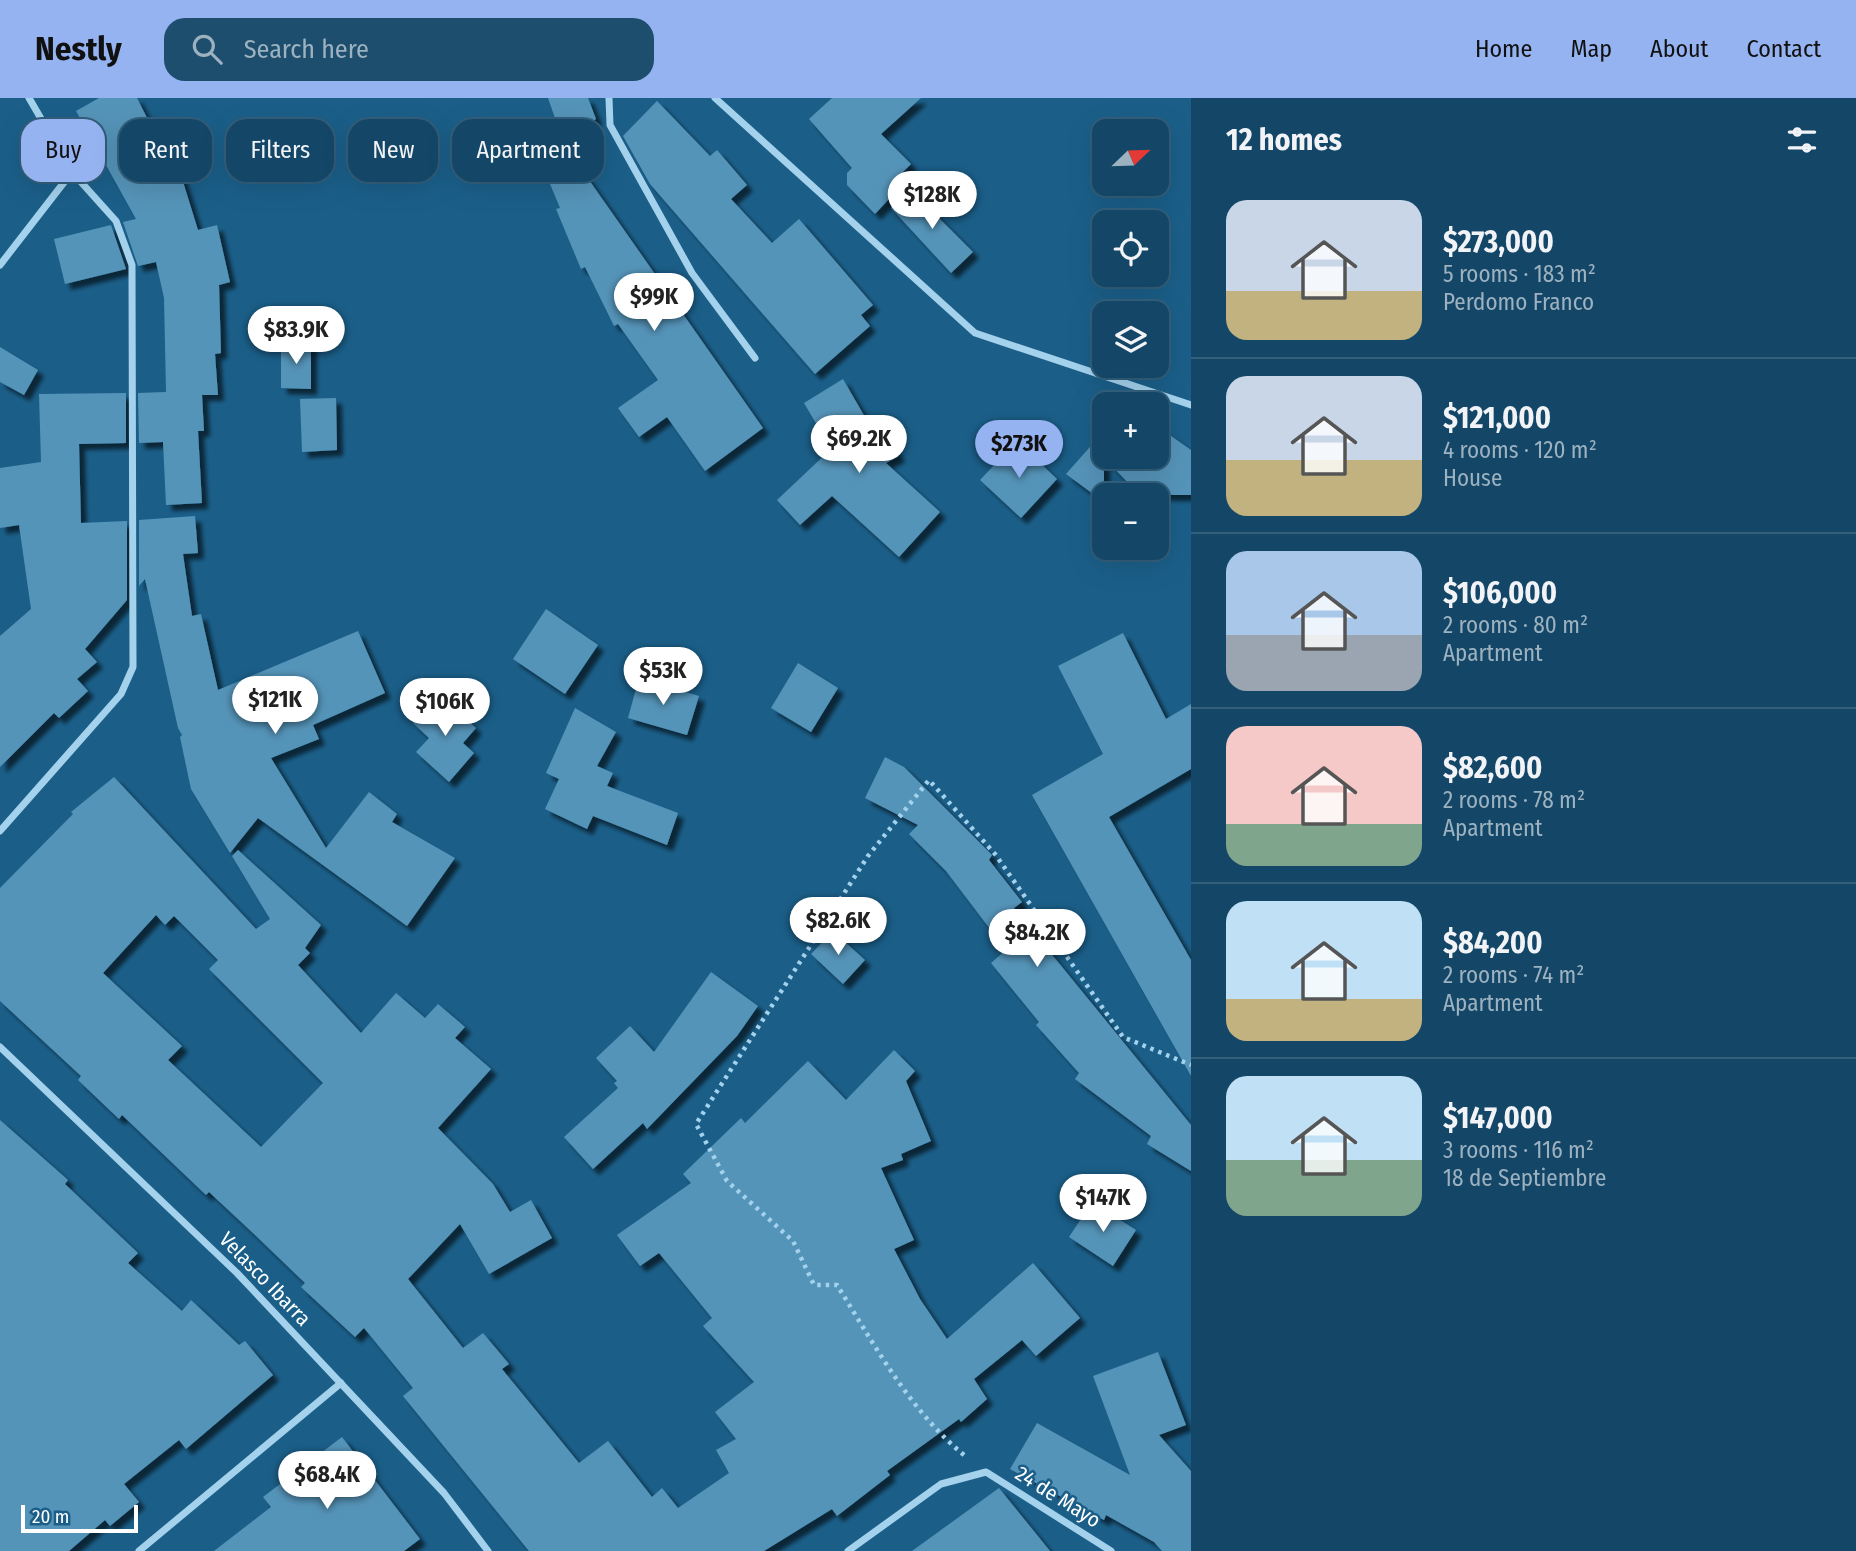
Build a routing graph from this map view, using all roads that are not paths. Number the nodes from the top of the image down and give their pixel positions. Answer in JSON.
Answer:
{"nodes":[{"id":1,"x":29,"y":98,"type":"edge"},
{"id":2,"x":609,"y":98,"type":"edge"},
{"id":3,"x":715,"y":98,"type":"edge"},
{"id":4,"x":41,"y":119,"type":"edge"},
{"id":5,"x":64,"y":182,"type":"edge"},
{"id":6,"x":81,"y":182,"type":"edge"},
{"id":7,"x":0,"y":265,"type":"edge"},
{"id":8,"x":755,"y":358,"type":"dead end"},
{"id":9,"x":1191,"y":405,"type":"edge"},
{"id":10,"x":0,"y":831,"type":"edge"},
{"id":11,"x":0,"y":1047,"type":"edge"},
{"id":12,"x":341,"y":1383,"type":"junction"},
{"id":13,"x":138,"y":1551,"type":"edge"},
{"id":14,"x":488,"y":1551,"type":"edge"},
{"id":15,"x":848,"y":1551,"type":"edge"},
{"id":16,"x":1111,"y":1551,"type":"edge"}],
"edges":[{"from":1,"to":4,"type":"street"},
{"from":2,"to":8,"type":"street"},
{"from":3,"to":9,"type":"street"},
{"from":5,"to":7,"type":"street"},
{"from":6,"to":10,"type":"street"},
{"from":11,"to":12,"type":"street","name":"Velasco Ibarra"},
{"from":12,"to":13,"type":"street"},
{"from":12,"to":14,"type":"street","name":"Velasco Ibarra"},
{"from":15,"to":16,"type":"street","name":"24 de Mayo"}]}
